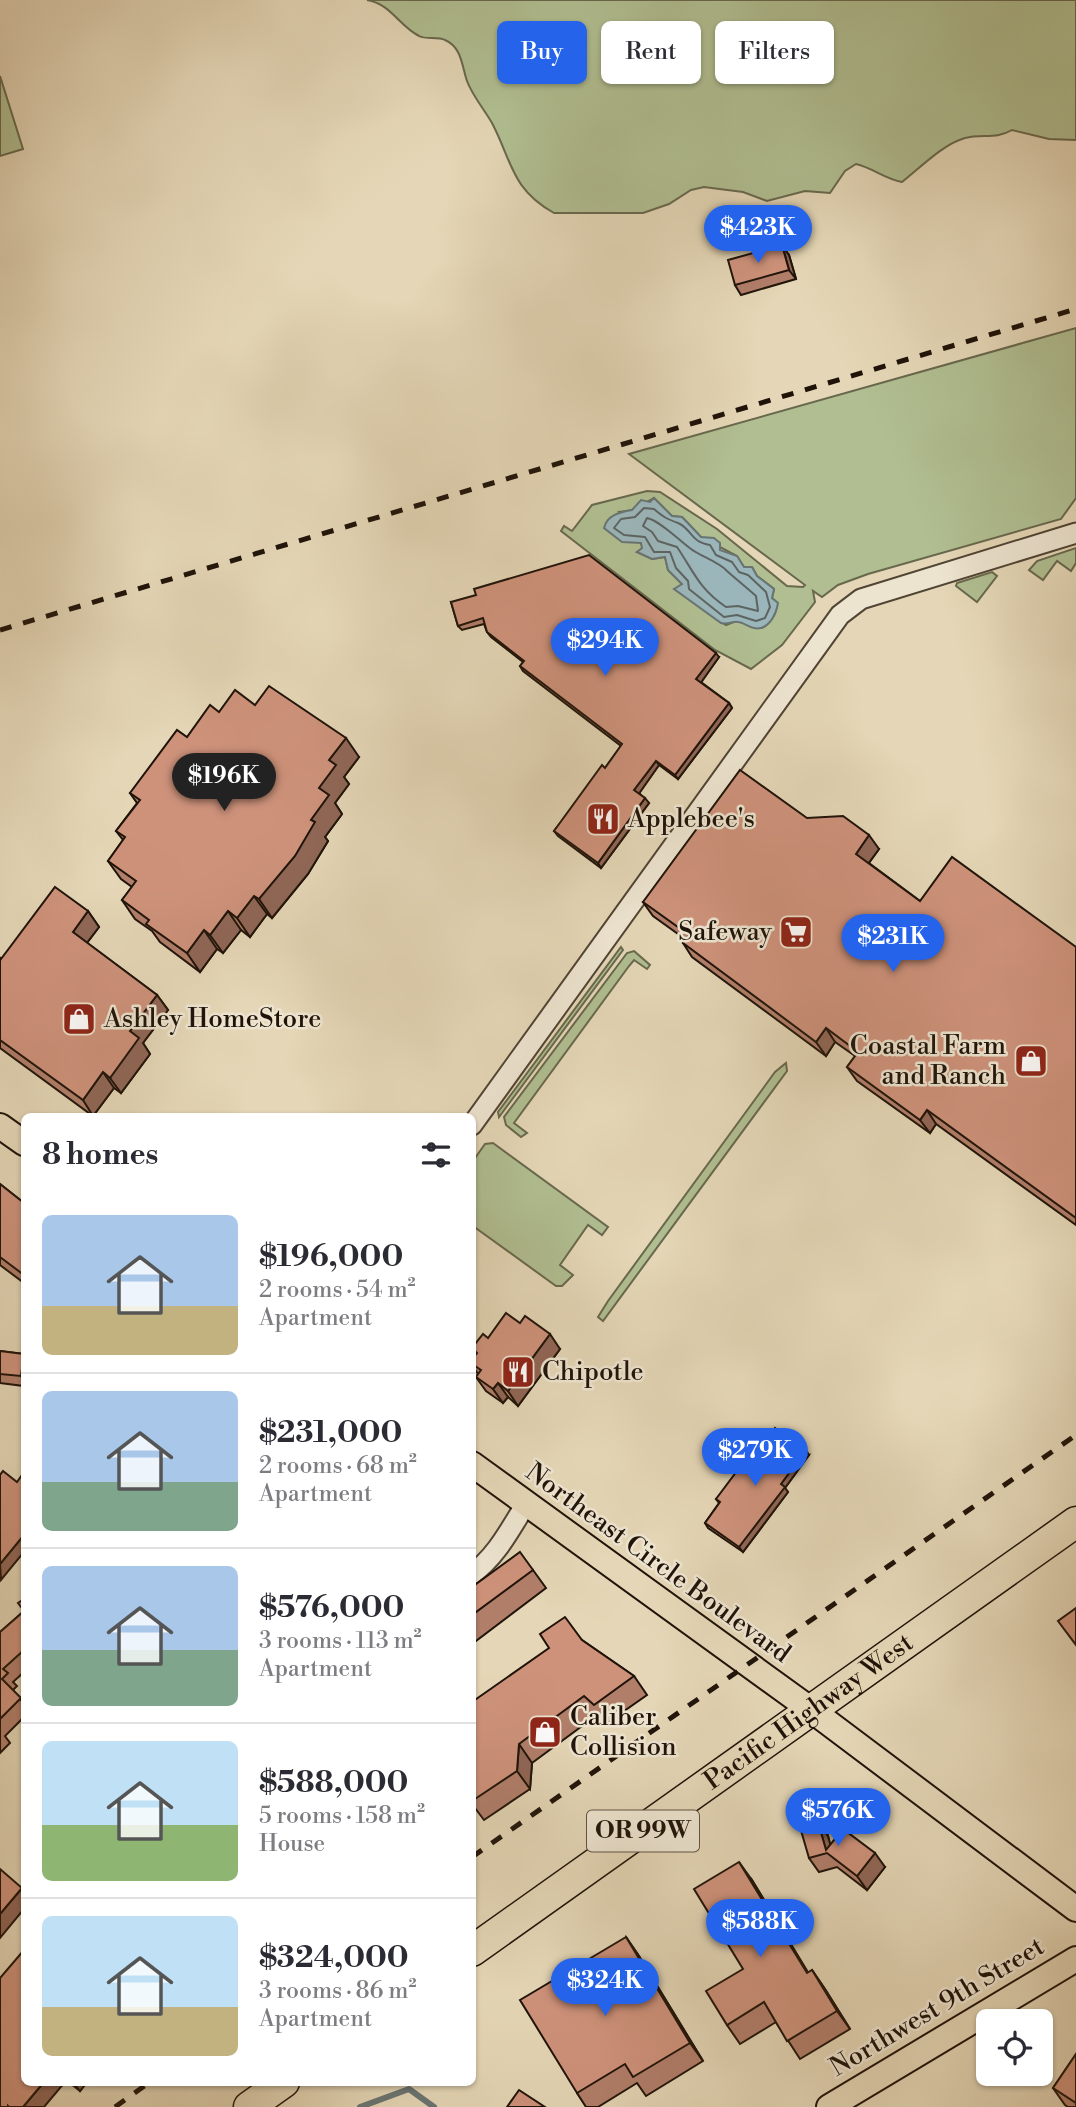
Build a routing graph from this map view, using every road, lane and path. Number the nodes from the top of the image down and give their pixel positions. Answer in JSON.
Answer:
{"nodes":[{"id":1,"x":1076,"y":533,"type":"edge"},
{"id":2,"x":476,"y":1119,"type":"edge"},
{"id":3,"x":0,"y":1126,"type":"edge"},
{"id":4,"x":21,"y":1141,"type":"edge"},
{"id":5,"x":476,"y":1467,"type":"edge"},
{"id":6,"x":526,"y":1504,"type":"junction"},
{"id":7,"x":1076,"y":1522,"type":"edge"},
{"id":8,"x":476,"y":1571,"type":"edge"},
{"id":9,"x":810,"y":1709,"type":"junction"},
{"id":10,"x":1076,"y":1909,"type":"edge"},
{"id":11,"x":476,"y":1948,"type":"edge"},
{"id":12,"x":1076,"y":1959,"type":"edge"},
{"id":13,"x":278,"y":2086,"type":"edge"},
{"id":14,"x":249,"y":2107,"type":"edge"},
{"id":15,"x":830,"y":2107,"type":"edge"}],
"edges":[{"from":1,"to":2,"type":"street"},
{"from":3,"to":4,"type":"main road"},
{"from":5,"to":6,"type":"main road","name":"Northeast Circle Boulevard"},
{"from":6,"to":8,"type":"street"},
{"from":6,"to":9,"type":"main road","name":"Northeast Circle Boulevard"},
{"from":7,"to":9,"type":"highway","name":"Pacific Highway West","number":"OR 99W"},
{"from":9,"to":10,"type":"main road","name":"Northeast Circle Boulevard"},
{"from":9,"to":11,"type":"highway","name":"Pacific Highway West","number":"OR 99W"},
{"from":12,"to":15,"type":"main road","name":"Northwest 9th Street"},
{"from":13,"to":14,"type":"highway"}]}
